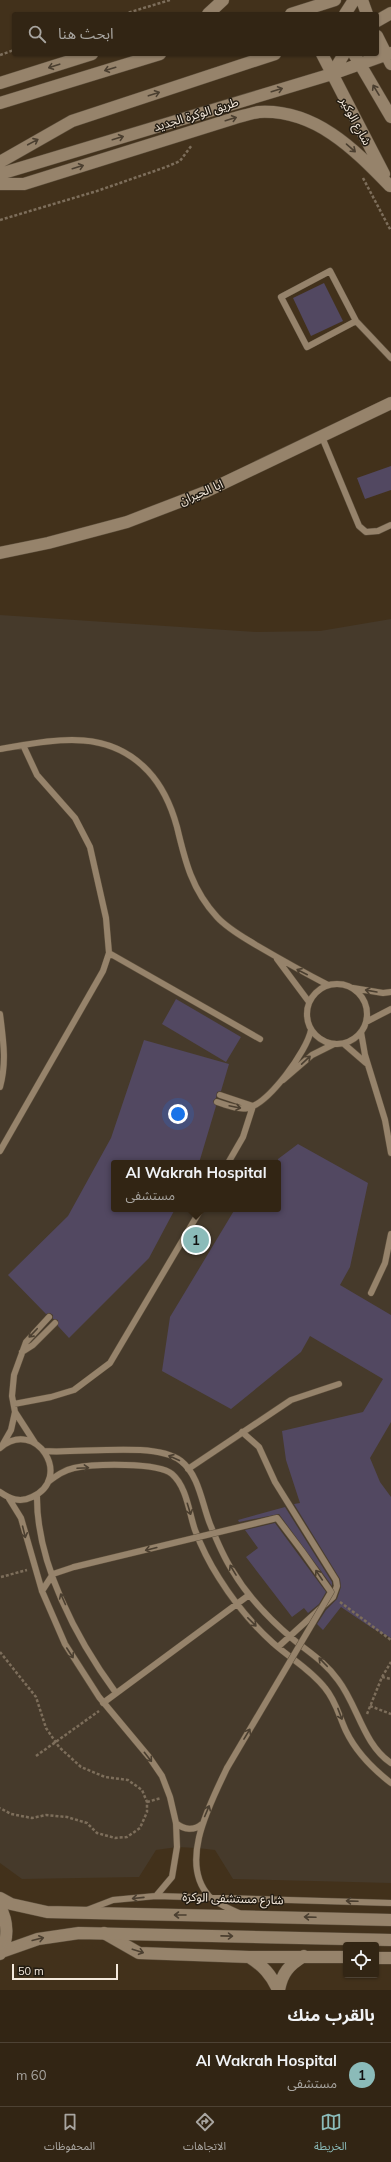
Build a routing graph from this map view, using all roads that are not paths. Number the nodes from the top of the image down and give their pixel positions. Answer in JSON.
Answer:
{"nodes":[{"id":1,"x":223,"y":0,"type":"edge"},
{"id":2,"x":332,"y":0,"type":"edge"},
{"id":3,"x":354,"y":0,"type":"edge"},
{"id":4,"x":362,"y":0,"type":"edge"},
{"id":5,"x":303,"y":10,"type":"edge"},
{"id":6,"x":210,"y":12,"type":"edge"},
{"id":7,"x":336,"y":12,"type":"edge"},
{"id":8,"x":346,"y":12,"type":"edge"},
{"id":9,"x":366,"y":12,"type":"edge"},
{"id":10,"x":391,"y":13,"type":"edge"},
{"id":11,"x":379,"y":20,"type":"edge"},
{"id":12,"x":379,"y":40,"type":"edge"},
{"id":13,"x":386,"y":55,"type":"edge"},
{"id":14,"x":86,"y":56,"type":"edge"},
{"id":15,"x":153,"y":56,"type":"edge"},
{"id":16,"x":269,"y":56,"type":"edge"},
{"id":17,"x":323,"y":56,"type":"edge"},
{"id":18,"x":343,"y":56,"type":"edge"},
{"id":19,"x":379,"y":56,"type":"edge"},
{"id":20,"x":357,"y":59,"type":"edge"},
{"id":21,"x":332,"y":74,"type":"junction"},
{"id":22,"x":0,"y":83,"type":"edge"},
{"id":23,"x":0,"y":103,"type":"edge"},
{"id":24,"x":391,"y":117,"type":"edge"},
{"id":25,"x":0,"y":162,"type":"edge"},
{"id":26,"x":0,"y":174,"type":"edge"},
{"id":27,"x":0,"y":184,"type":"edge"},
{"id":28,"x":391,"y":187,"type":"edge"},
{"id":29,"x":356,"y":321,"type":"junction"},
{"id":30,"x":391,"y":358,"type":"edge"},
{"id":31,"x":391,"y":403,"type":"edge"},
{"id":32,"x":322,"y":437,"type":"junction"},
{"id":33,"x":391,"y":525,"type":"edge"},
{"id":34,"x":0,"y":553,"type":"edge"},
{"id":35,"x":23,"y":745,"type":"junction"},
{"id":36,"x":0,"y":749,"type":"edge"},
{"id":37,"x":108,"y":953,"type":"junction"},
{"id":38,"x":276,"y":958,"type":"junction"},
{"id":39,"x":328,"y":985,"type":"junction"},
{"id":40,"x":351,"y":988,"type":"junction"},
{"id":41,"x":391,"y":992,"type":"edge"},
{"id":42,"x":309,"y":1002,"type":"junction"},
{"id":43,"x":391,"y":1009,"type":"edge"},
{"id":44,"x":0,"y":1014,"type":"edge"},
{"id":45,"x":366,"y":1022,"type":"junction"},
{"id":46,"x":311,"y":1030,"type":"junction"},
{"id":47,"x":361,"y":1032,"type":"junction"},
{"id":48,"x":260,"y":1039,"type":"dead end"},
{"id":49,"x":334,"y":1044,"type":"junction"},
{"id":50,"x":344,"y":1044,"type":"junction"},
{"id":51,"x":369,"y":1066,"type":"junction"},
{"id":52,"x":281,"y":1081,"type":"junction"},
{"id":53,"x":0,"y":1087,"type":"edge"},
{"id":54,"x":220,"y":1095,"type":"dead end"},
{"id":55,"x":217,"y":1102,"type":"dead end"},
{"id":56,"x":253,"y":1106,"type":"junction"},
{"id":57,"x":0,"y":1151,"type":"edge"},
{"id":58,"x":391,"y":1154,"type":"edge"},
{"id":59,"x":230,"y":1160,"type":"edge"},
{"id":60,"x":199,"y":1212,"type":"edge"},
{"id":61,"x":391,"y":1234,"type":"edge"},
{"id":62,"x":372,"y":1293,"type":"dead end"},
{"id":63,"x":49,"y":1317,"type":"dead end"},
{"id":64,"x":55,"y":1323,"type":"dead end"},
{"id":65,"x":22,"y":1352,"type":"junction"},
{"id":66,"x":339,"y":1384,"type":"dead end"},
{"id":67,"x":14,"y":1404,"type":"junction"},
{"id":68,"x":15,"y":1412,"type":"junction"},
{"id":69,"x":242,"y":1432,"type":"junction"},
{"id":70,"x":35,"y":1443,"type":"junction"},
{"id":71,"x":1,"y":1447,"type":"edge"},
{"id":72,"x":44,"y":1451,"type":"junction"},
{"id":73,"x":188,"y":1469,"type":"junction"},
{"id":74,"x":48,"y":1482,"type":"junction"},
{"id":75,"x":0,"y":1492,"type":"edge"},
{"id":76,"x":37,"y":1495,"type":"junction"},
{"id":77,"x":8,"y":1497,"type":"junction"},
{"id":78,"x":53,"y":1574,"type":"junction"},
{"id":79,"x":42,"y":1591,"type":"junction"},
{"id":80,"x":249,"y":1595,"type":"junction"},
{"id":81,"x":237,"y":1604,"type":"junction"},
{"id":82,"x":290,"y":1636,"type":"junction"},
{"id":83,"x":278,"y":1647,"type":"junction"},
{"id":84,"x":116,"y":1694,"type":"junction"},
{"id":85,"x":105,"y":1704,"type":"junction"},
{"id":86,"x":391,"y":1763,"type":"edge"},
{"id":87,"x":391,"y":1783,"type":"edge"},
{"id":88,"x":176,"y":1823,"type":"junction"},
{"id":89,"x":202,"y":1824,"type":"junction"},
{"id":90,"x":156,"y":1896,"type":"junction"},
{"id":91,"x":210,"y":1897,"type":"junction"},
{"id":92,"x":0,"y":1898,"type":"edge"},
{"id":93,"x":391,"y":1903,"type":"edge"},
{"id":94,"x":0,"y":1907,"type":"edge"},
{"id":95,"x":77,"y":1913,"type":"junction"},
{"id":96,"x":243,"y":1915,"type":"junction"},
{"id":97,"x":391,"y":1920,"type":"edge"},
{"id":98,"x":104,"y":1933,"type":"junction"},
{"id":99,"x":391,"y":1940,"type":"edge"},
{"id":100,"x":1,"y":1953,"type":"edge"},
{"id":101,"x":304,"y":1956,"type":"junction"},
{"id":102,"x":249,"y":1957,"type":"junction"},
{"id":103,"x":343,"y":1957,"type":"edge"},
{"id":104,"x":379,"y":1958,"type":"edge"},
{"id":105,"x":391,"y":1958,"type":"edge"},
{"id":106,"x":278,"y":1990,"type":"edge"}],
"edges":[{"from":1,"to":6,"type":"street"},
{"from":2,"to":5,"type":"street"},
{"from":2,"to":7,"type":"street"},
{"from":3,"to":8,"type":"street"},
{"from":4,"to":9,"type":"street"},
{"from":10,"to":11,"type":"street"},
{"from":12,"to":13,"type":"street"},
{"from":14,"to":22,"type":"street","one_way":true},
{"from":15,"to":23,"type":"street","one_way":true},
{"from":25,"to":16,"type":"street","one_way":true},
{"from":17,"to":21,"type":"street","name":"شارع الوكير"},
{"from":18,"to":21,"type":"street"},
{"from":19,"to":20,"type":"street","name":"طريق الوكرة الجديد"},
{"from":20,"to":21,"type":"street","name":"طريق الوكرة الجديد"},
{"from":24,"to":20,"type":"street","one_way":true},
{"from":26,"to":21,"type":"street","name":"طريق الوكرة الجديد","one_way":true},
{"from":21,"to":28,"type":"street","name":"شارع الوكير"},
{"from":27,"to":28,"type":"street","one_way":true},
{"from":29,"to":29,"type":"lane"},
{"from":29,"to":30,"type":"lane"},
{"from":31,"to":32,"type":"street","name":"ابا الحيران"},
{"from":32,"to":33,"type":"lane"},
{"from":32,"to":34,"type":"street","name":"ابا الحيران"},
{"from":35,"to":36,"type":"lane"},
{"from":35,"to":37,"type":"lane"},
{"from":35,"to":38,"type":"lane"},
{"from":37,"to":48,"type":"lane"},
{"from":37,"to":57,"type":"lane"},
{"from":39,"to":38,"type":"lane","one_way":true},
{"from":38,"to":42,"type":"lane"},
{"from":39,"to":40,"type":"lane"},
{"from":39,"to":42,"type":"lane"},
{"from":41,"to":40,"type":"lane","one_way":true},
{"from":40,"to":45,"type":"lane"},
{"from":42,"to":46,"type":"lane"},
{"from":43,"to":45,"type":"lane"},
{"from":44,"to":53,"type":"lane"},
{"from":45,"to":47,"type":"lane"},
{"from":46,"to":49,"type":"lane"},
{"from":46,"to":52,"type":"lane"},
{"from":47,"to":50,"type":"lane"},
{"from":47,"to":51,"type":"lane"},
{"from":49,"to":50,"type":"lane"},
{"from":52,"to":49,"type":"lane","one_way":true},
{"from":50,"to":51,"type":"lane"},
{"from":51,"to":58,"type":"lane"},
{"from":52,"to":56,"type":"lane"},
{"from":54,"to":56,"type":"lane"},
{"from":55,"to":56,"type":"lane","one_way":true},
{"from":56,"to":59,"type":"lane"},
{"from":60,"to":67,"type":"lane"},
{"from":61,"to":62,"type":"lane"},
{"from":63,"to":65,"type":"lane","one_way":true},
{"from":64,"to":65,"type":"lane"},
{"from":65,"to":67,"type":"lane"},
{"from":66,"to":69,"type":"lane"},
{"from":67,"to":68,"type":"lane"},
{"from":68,"to":70,"type":"lane"},
{"from":68,"to":71,"type":"lane"},
{"from":69,"to":73,"type":"lane"},
{"from":69,"to":82,"type":"lane"},
{"from":70,"to":71,"type":"lane"},
{"from":70,"to":72,"type":"lane"},
{"from":73,"to":72,"type":"lane","one_way":true},
{"from":72,"to":74,"type":"lane"},
{"from":80,"to":73,"type":"lane","one_way":true},
{"from":74,"to":76,"type":"lane"},
{"from":74,"to":81,"type":"lane","one_way":true},
{"from":75,"to":77,"type":"lane"},
{"from":76,"to":77,"type":"lane"},
{"from":76,"to":78,"type":"lane"},
{"from":77,"to":79,"type":"lane","one_way":true},
{"from":78,"to":79,"type":"lane"},
{"from":84,"to":78,"type":"lane","one_way":true},
{"from":89,"to":78,"type":"lane","one_way":true,"bridge":true},
{"from":79,"to":85,"type":"lane","one_way":true},
{"from":80,"to":81,"type":"lane"},
{"from":80,"to":82,"type":"lane"},
{"from":81,"to":83,"type":"lane","one_way":true},
{"from":81,"to":84,"type":"lane"},
{"from":82,"to":83,"type":"lane"},
{"from":86,"to":82,"type":"lane","one_way":true},
{"from":83,"to":87,"type":"lane","one_way":true},
{"from":84,"to":85,"type":"lane"},
{"from":85,"to":88,"type":"lane","one_way":true},
{"from":88,"to":89,"type":"lane"},
{"from":88,"to":90,"type":"lane"},
{"from":89,"to":91,"type":"lane"},
{"from":90,"to":91,"type":"lane","name":"شارع مستشفى الوكرة"},
{"from":90,"to":95,"type":"lane","name":"شارع مستشفى الوكرة","one_way":true},
{"from":93,"to":91,"type":"lane","name":"شارع مستشفى الوكرة","one_way":true},
{"from":91,"to":96,"type":"lane"},
{"from":92,"to":95,"type":"street","name":"شارع مستشفى الوكرة"},
{"from":94,"to":100,"type":"street"},
{"from":96,"to":95,"type":"street","name":"شارع مستشفى الوكرة","one_way":true},
{"from":97,"to":96,"type":"street","name":"شارع مستشفى الوكرة","one_way":true},
{"from":98,"to":99,"type":"street","one_way":true},
{"from":100,"to":98,"type":"street","one_way":true},
{"from":98,"to":102,"type":"street","one_way":true},
{"from":101,"to":102,"type":"street"},
{"from":101,"to":103,"type":"street"},
{"from":101,"to":106,"type":"street"},
{"from":102,"to":106,"type":"street"},
{"from":104,"to":105,"type":"street"}]}
